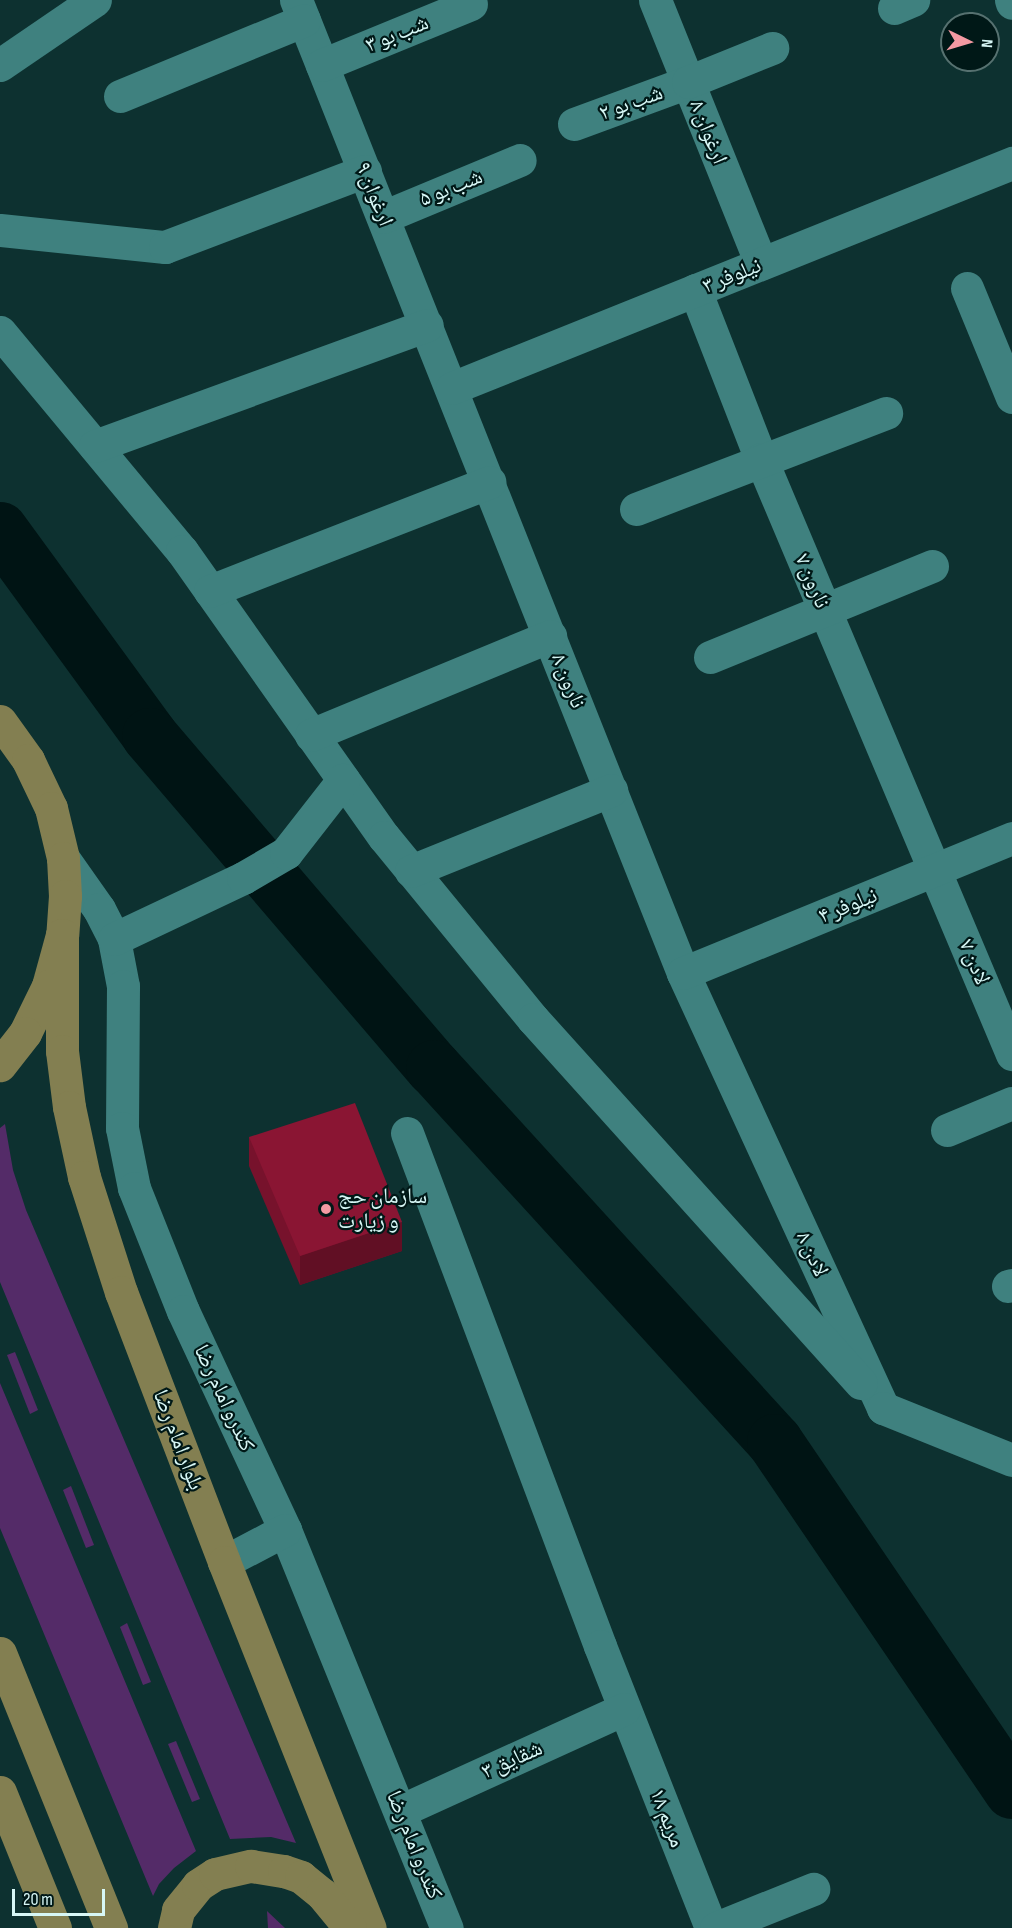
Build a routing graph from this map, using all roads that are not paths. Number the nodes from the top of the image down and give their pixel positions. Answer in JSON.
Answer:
{"nodes":[{"id":1,"x":95,"y":0,"type":"edge"},
{"id":2,"x":655,"y":0,"type":"edge"},
{"id":3,"x":471,"y":4,"type":"dead end"},
{"id":4,"x":300,"y":10,"type":"edge"},
{"id":5,"x":772,"y":48,"type":"dead end"},
{"id":6,"x":322,"y":64,"type":"junction"},
{"id":7,"x":0,"y":65,"type":"edge"},
{"id":8,"x":688,"y":82,"type":"junction"},
{"id":9,"x":120,"y":96,"type":"dead end"},
{"id":10,"x":574,"y":124,"type":"dead end"},
{"id":11,"x":520,"y":160,"type":"dead end"},
{"id":12,"x":1012,"y":163,"type":"edge"},
{"id":13,"x":365,"y":171,"type":"junction"},
{"id":14,"x":383,"y":217,"type":"junction"},
{"id":15,"x":0,"y":230,"type":"edge"},
{"id":16,"x":760,"y":264,"type":"junction"},
{"id":17,"x":967,"y":288,"type":"dead end"},
{"id":18,"x":695,"y":290,"type":"junction"},
{"id":19,"x":427,"y":325,"type":"junction"},
{"id":20,"x":0,"y":333,"type":"edge"},
{"id":21,"x":452,"y":388,"type":"junction"},
{"id":22,"x":1012,"y":397,"type":"edge"},
{"id":23,"x":886,"y":413,"type":"dead end"},
{"id":24,"x":95,"y":446,"type":"junction"},
{"id":25,"x":761,"y":459,"type":"junction"},
{"id":26,"x":489,"y":482,"type":"junction"},
{"id":27,"x":636,"y":509,"type":"dead end"},
{"id":28,"x":932,"y":566,"type":"dead end"},
{"id":29,"x":210,"y":591,"type":"junction"},
{"id":30,"x":825,"y":610,"type":"junction"},
{"id":31,"x":550,"y":636,"type":"junction"},
{"id":32,"x":710,"y":657,"type":"dead end"},
{"id":33,"x":0,"y":721,"type":"edge"},
{"id":34,"x":311,"y":735,"type":"junction"},
{"id":35,"x":343,"y":780,"type":"junction"},
{"id":36,"x":611,"y":790,"type":"junction"},
{"id":37,"x":1012,"y":838,"type":"edge"},
{"id":38,"x":63,"y":858,"type":"junction"},
{"id":39,"x":935,"y":870,"type":"junction"},
{"id":40,"x":411,"y":871,"type":"junction"},
{"id":41,"x":62,"y":935,"type":"junction"},
{"id":42,"x":114,"y":939,"type":"junction"},
{"id":43,"x":683,"y":973,"type":"junction"},
{"id":44,"x":1012,"y":1054,"type":"edge"},
{"id":45,"x":0,"y":1065,"type":"edge"},
{"id":46,"x":1012,"y":1103,"type":"edge"},
{"id":47,"x":947,"y":1130,"type":"dead end"},
{"id":48,"x":407,"y":1133,"type":"dead end"},
{"id":49,"x":884,"y":1408,"type":"junction"},
{"id":50,"x":1012,"y":1460,"type":"edge"},
{"id":51,"x":285,"y":1530,"type":"junction"},
{"id":52,"x":224,"y":1562,"type":"junction"},
{"id":53,"x":0,"y":1653,"type":"edge"},
{"id":54,"x":624,"y":1709,"type":"junction"},
{"id":55,"x":0,"y":1792,"type":"edge"},
{"id":56,"x":400,"y":1811,"type":"junction"},
{"id":57,"x":813,"y":1889,"type":"dead end"},
{"id":58,"x":55,"y":1928,"type":"edge"},
{"id":59,"x":111,"y":1928,"type":"edge"},
{"id":60,"x":174,"y":1928,"type":"edge"},
{"id":61,"x":350,"y":1928,"type":"edge"},
{"id":62,"x":370,"y":1928,"type":"edge"},
{"id":63,"x":447,"y":1928,"type":"edge"},
{"id":64,"x":711,"y":1928,"type":"edge"},
{"id":65,"x":716,"y":1928,"type":"edge"}],
"edges":[{"from":1,"to":7,"type":"street"},
{"from":2,"to":8,"type":"street","name":"ارغوان ۸"},
{"from":3,"to":6,"type":"street","name":"شب بو ۳"},
{"from":4,"to":6,"type":"street","name":"ارغوان ۹"},
{"from":4,"to":9,"type":"street"},
{"from":5,"to":8,"type":"street","name":"شب بو ۲"},
{"from":6,"to":13,"type":"street","name":"ارغوان ۹"},
{"from":8,"to":10,"type":"street","name":"شب بو ۲"},
{"from":8,"to":16,"type":"street","name":"ارغوان ۸"},
{"from":11,"to":14,"type":"street","name":"شب بو ۵"},
{"from":12,"to":16,"type":"street","name":"نیلوفر ۳"},
{"from":13,"to":14,"type":"street","name":"ارغوان ۹"},
{"from":13,"to":15,"type":"street"},
{"from":14,"to":19,"type":"street","name":"ارغوان ۹"},
{"from":16,"to":18,"type":"street","name":"نیلوفر ۳"},
{"from":17,"to":22,"type":"street"},
{"from":18,"to":21,"type":"street","name":"نیلوفر ۳"},
{"from":18,"to":25,"type":"street","name":"نارون ۷"},
{"from":19,"to":21,"type":"street","name":"ارغوان ۹"},
{"from":19,"to":24,"type":"street"},
{"from":20,"to":24,"type":"street"},
{"from":21,"to":26,"type":"street","name":"نارون ۸"},
{"from":23,"to":25,"type":"street"},
{"from":24,"to":29,"type":"street"},
{"from":25,"to":27,"type":"street"},
{"from":25,"to":30,"type":"street","name":"نارون ۷"},
{"from":26,"to":29,"type":"street"},
{"from":26,"to":31,"type":"street","name":"نارون ۸"},
{"from":28,"to":30,"type":"street"},
{"from":29,"to":34,"type":"street"},
{"from":30,"to":32,"type":"street"},
{"from":30,"to":39,"type":"street","name":"نارون ۷"},
{"from":31,"to":34,"type":"street"},
{"from":31,"to":36,"type":"street","name":"نارون ۸"},
{"from":33,"to":38,"type":"main road"},
{"from":34,"to":35,"type":"street"},
{"from":35,"to":40,"type":"street"},
{"from":35,"to":42,"type":"street"},
{"from":36,"to":40,"type":"street"},
{"from":36,"to":43,"type":"street","name":"نارون ۸"},
{"from":37,"to":39,"type":"street","name":"نیلوفر ۴"},
{"from":38,"to":41,"type":"main road"},
{"from":38,"to":42,"type":"street","name":"کندرو امام رضا"},
{"from":39,"to":43,"type":"street","name":"نیلوفر ۴"},
{"from":39,"to":44,"type":"street","name":"لادن ۷"},
{"from":40,"to":49,"type":"street"},
{"from":41,"to":45,"type":"main road"},
{"from":41,"to":52,"type":"main road","name":"بلوار امام رضا"},
{"from":42,"to":51,"type":"street","name":"کندرو امام رضا"},
{"from":43,"to":49,"type":"street","name":"لادن ۸"},
{"from":46,"to":47,"type":"street"},
{"from":48,"to":54,"type":"street","name":"مریم ۱۸"},
{"from":49,"to":50,"type":"street"},
{"from":51,"to":52,"type":"street"},
{"from":51,"to":56,"type":"street","name":"کندرو امام رضا"},
{"from":52,"to":62,"type":"main road","name":"بلوار امام رضا"},
{"from":53,"to":59,"type":"main road"},
{"from":54,"to":56,"type":"street","name":"شقایق ۳"},
{"from":54,"to":64,"type":"street","name":"مریم ۱۸"},
{"from":55,"to":58,"type":"main road"},
{"from":56,"to":63,"type":"street","name":"کندرو امام رضا"},
{"from":57,"to":65,"type":"street"},
{"from":60,"to":61,"type":"main road"}]}
